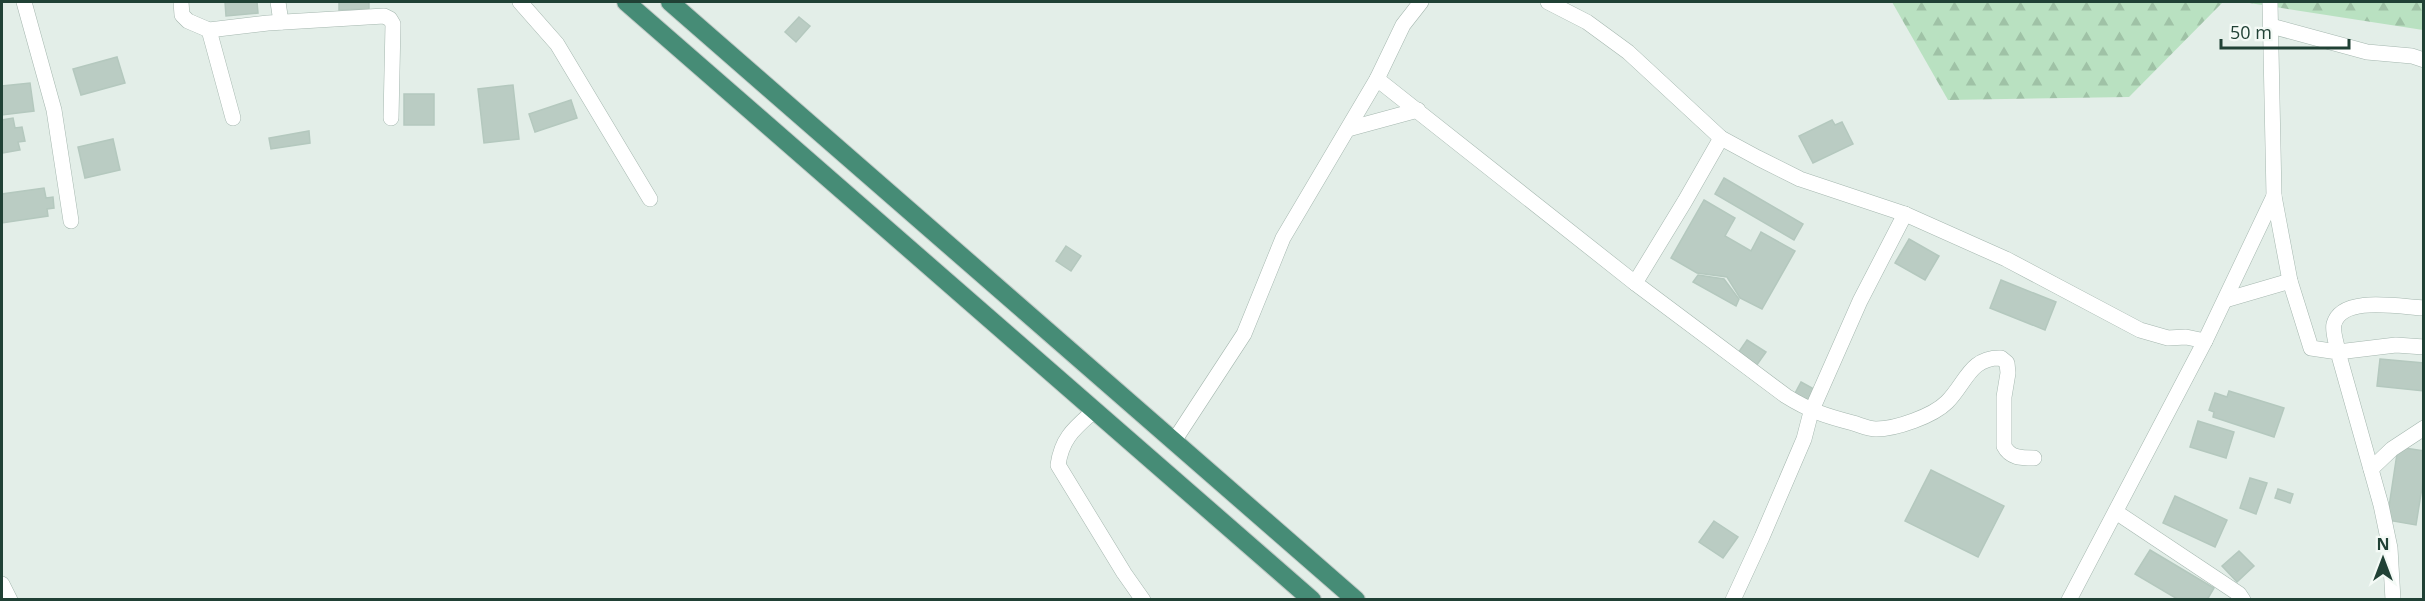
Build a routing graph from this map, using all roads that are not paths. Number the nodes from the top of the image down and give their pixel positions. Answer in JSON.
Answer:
{"nodes":[{"id":1,"x":24,"y":2,"type":"edge"},
{"id":2,"x":181,"y":2,"type":"edge"},
{"id":3,"x":278,"y":2,"type":"edge"},
{"id":4,"x":520,"y":2,"type":"edge"},
{"id":5,"x":626,"y":2,"type":"edge"},
{"id":6,"x":670,"y":2,"type":"edge"},
{"id":7,"x":1421,"y":2,"type":"edge"},
{"id":8,"x":1548,"y":2,"type":"edge"},
{"id":9,"x":2270,"y":2,"type":"edge"},
{"id":10,"x":281,"y":22,"type":"junction"},
{"id":11,"x":2271,"y":26,"type":"junction"},
{"id":12,"x":209,"y":30,"type":"junction"},
{"id":13,"x":2424,"y":60,"type":"edge"},
{"id":14,"x":1377,"y":79,"type":"junction"},
{"id":15,"x":1418,"y":110,"type":"junction"},
{"id":16,"x":233,"y":118,"type":"dead end"},
{"id":17,"x":391,"y":118,"type":"dead end"},
{"id":18,"x":1348,"y":129,"type":"junction"},
{"id":19,"x":1721,"y":138,"type":"junction"},
{"id":20,"x":2274,"y":196,"type":"junction"},
{"id":21,"x":650,"y":199,"type":"dead end"},
{"id":22,"x":1905,"y":214,"type":"junction"},
{"id":23,"x":71,"y":221,"type":"dead end"},
{"id":24,"x":2290,"y":281,"type":"junction"},
{"id":25,"x":1635,"y":283,"type":"junction"},
{"id":26,"x":2226,"y":300,"type":"junction"},
{"id":27,"x":2424,"y":308,"type":"edge"},
{"id":28,"x":2205,"y":341,"type":"junction"},
{"id":29,"x":2424,"y":347,"type":"edge"},
{"id":30,"x":2338,"y":352,"type":"junction"},
{"id":31,"x":1095,"y":410,"type":"junction"},
{"id":32,"x":1811,"y":412,"type":"junction"},
{"id":33,"x":2424,"y":428,"type":"edge"},
{"id":34,"x":1174,"y":441,"type":"junction"},
{"id":35,"x":2034,"y":458,"type":"dead end"},
{"id":36,"x":2371,"y":469,"type":"junction"},
{"id":37,"x":2116,"y":512,"type":"junction"},
{"id":38,"x":2,"y":584,"type":"edge"},
{"id":39,"x":10,"y":600,"type":"edge"},
{"id":40,"x":1143,"y":600,"type":"edge"},
{"id":41,"x":1312,"y":600,"type":"edge"},
{"id":42,"x":1356,"y":600,"type":"edge"},
{"id":43,"x":1733,"y":600,"type":"edge"},
{"id":44,"x":2069,"y":600,"type":"edge"},
{"id":45,"x":2243,"y":600,"type":"edge"},
{"id":46,"x":2393,"y":600,"type":"edge"}],
"edges":[{"from":1,"to":23,"type":"street"},
{"from":2,"to":12,"type":"street"},
{"from":3,"to":10,"type":"street"},
{"from":4,"to":21,"type":"street"},
{"from":5,"to":31,"type":"highway"},
{"from":6,"to":34,"type":"highway"},
{"from":7,"to":14,"type":"street"},
{"from":8,"to":19,"type":"street"},
{"from":9,"to":11,"type":"street"},
{"from":10,"to":12,"type":"street"},
{"from":10,"to":17,"type":"street"},
{"from":11,"to":13,"type":"street"},
{"from":11,"to":20,"type":"street"},
{"from":12,"to":16,"type":"street"},
{"from":14,"to":15,"type":"street"},
{"from":14,"to":18,"type":"street"},
{"from":15,"to":18,"type":"street"},
{"from":15,"to":25,"type":"street"},
{"from":18,"to":34,"type":"street"},
{"from":19,"to":22,"type":"street"},
{"from":19,"to":25,"type":"street"},
{"from":20,"to":24,"type":"street"},
{"from":20,"to":26,"type":"street"},
{"from":22,"to":28,"type":"street"},
{"from":22,"to":32,"type":"street"},
{"from":24,"to":26,"type":"street"},
{"from":24,"to":30,"type":"street"},
{"from":25,"to":32,"type":"street"},
{"from":26,"to":28,"type":"street"},
{"from":27,"to":30,"type":"street"},
{"from":28,"to":37,"type":"street"},
{"from":29,"to":30,"type":"street"},
{"from":30,"to":36,"type":"street"},
{"from":31,"to":40,"type":"street"},
{"from":31,"to":41,"type":"highway"},
{"from":32,"to":35,"type":"street"},
{"from":32,"to":43,"type":"street"},
{"from":33,"to":36,"type":"street"},
{"from":34,"to":42,"type":"highway"},
{"from":36,"to":46,"type":"street"},
{"from":37,"to":44,"type":"street"},
{"from":37,"to":45,"type":"street"},
{"from":38,"to":39,"type":"street"}]}
